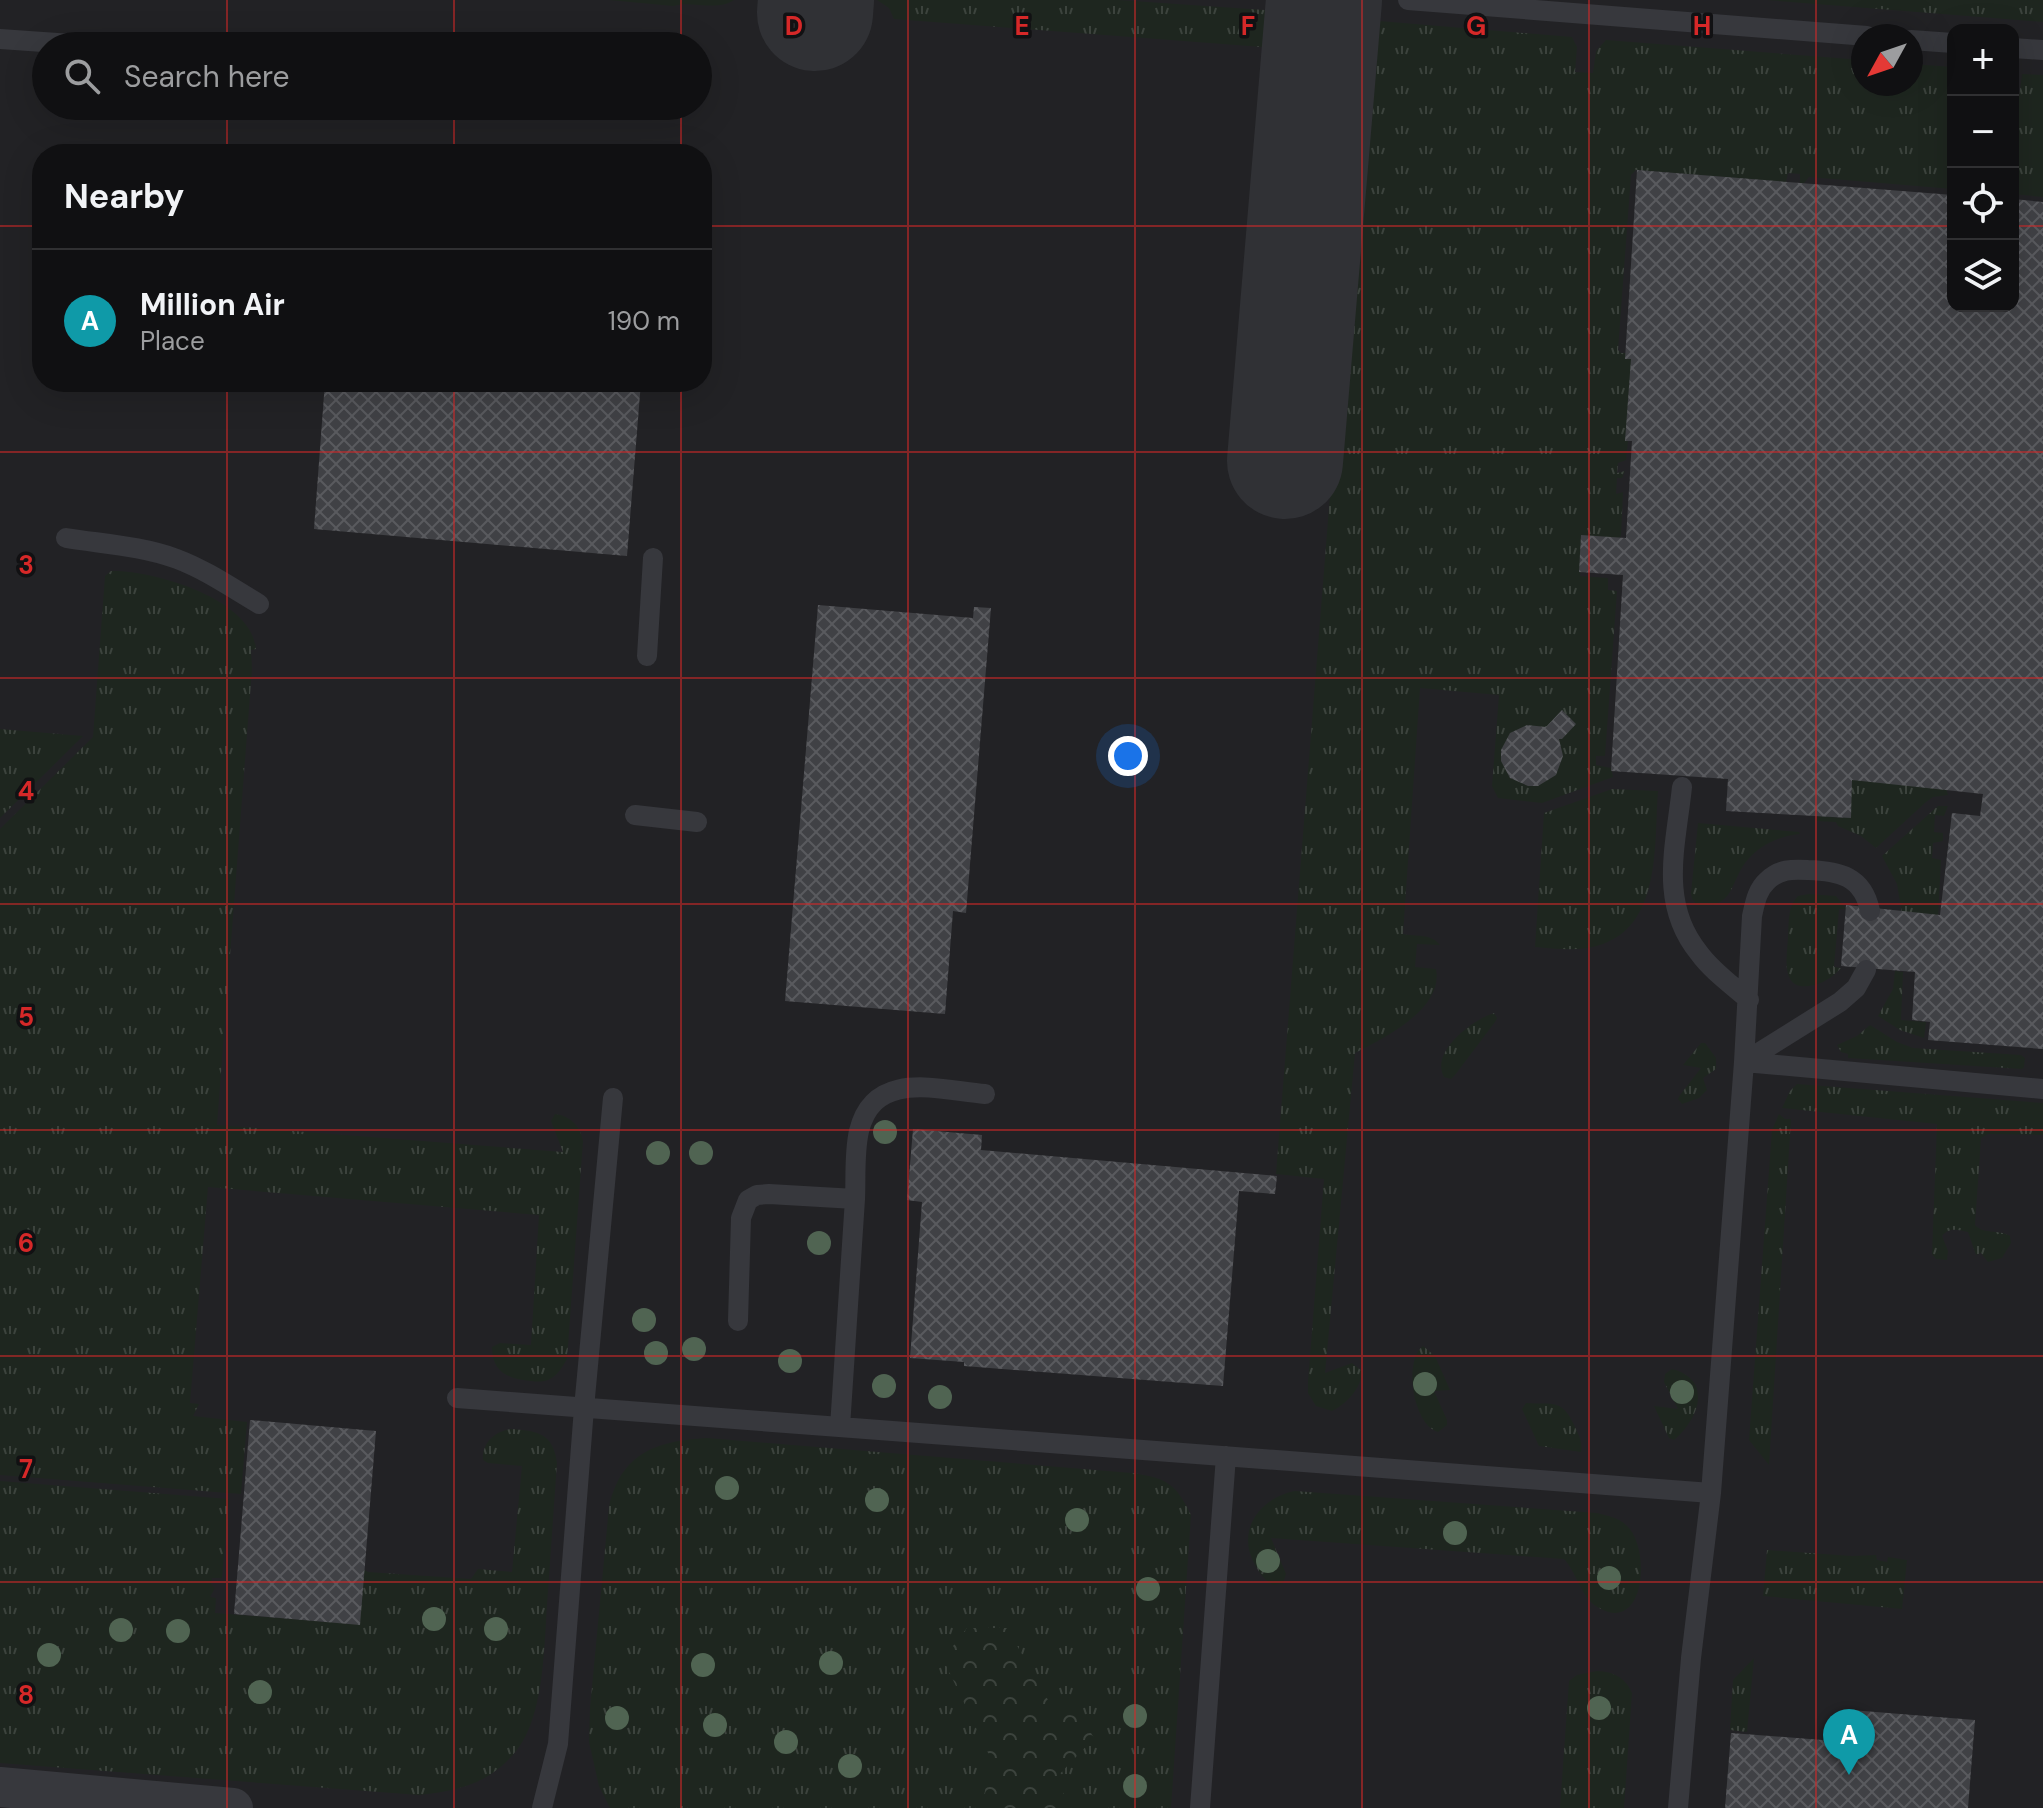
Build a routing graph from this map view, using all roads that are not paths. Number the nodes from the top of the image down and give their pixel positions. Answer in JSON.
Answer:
{"nodes":[{"id":1,"x":1408,"y":0,"type":"edge"},
{"id":2,"x":1851,"y":35,"type":"edge"},
{"id":3,"x":0,"y":39,"type":"edge"},
{"id":4,"x":32,"y":41,"type":"edge"},
{"id":5,"x":1923,"y":41,"type":"edge"},
{"id":6,"x":1947,"y":43,"type":"edge"},
{"id":7,"x":2019,"y":48,"type":"edge"},
{"id":8,"x":2043,"y":50,"type":"edge"},
{"id":9,"x":66,"y":538,"type":"dead end"},
{"id":10,"x":653,"y":558,"type":"dead end"},
{"id":11,"x":259,"y":604,"type":"dead end"},
{"id":12,"x":647,"y":656,"type":"dead end"},
{"id":13,"x":1682,"y":787,"type":"dead end"},
{"id":14,"x":635,"y":815,"type":"dead end"},
{"id":15,"x":697,"y":822,"type":"dead end"},
{"id":16,"x":1870,"y":911,"type":"dead end"},
{"id":17,"x":1866,"y":970,"type":"dead end"},
{"id":18,"x":1749,"y":1000,"type":"junction"},
{"id":19,"x":1744,"y":1062,"type":"junction"},
{"id":20,"x":2043,"y":1089,"type":"edge"},
{"id":21,"x":985,"y":1094,"type":"dead end"},
{"id":22,"x":613,"y":1098,"type":"dead end"},
{"id":23,"x":855,"y":1199,"type":"junction"},
{"id":24,"x":738,"y":1321,"type":"dead end"},
{"id":25,"x":457,"y":1398,"type":"dead end"},
{"id":26,"x":584,"y":1408,"type":"junction"},
{"id":27,"x":840,"y":1427,"type":"junction"},
{"id":28,"x":1226,"y":1456,"type":"junction"},
{"id":29,"x":1711,"y":1493,"type":"junction"},
{"id":30,"x":0,"y":1787,"type":"edge"},
{"id":31,"x":233,"y":1808,"type":"edge"},
{"id":32,"x":542,"y":1808,"type":"edge"},
{"id":33,"x":1200,"y":1808,"type":"edge"},
{"id":34,"x":1678,"y":1808,"type":"edge"}],
"edges":[{"from":1,"to":2,"type":"lane"},
{"from":3,"to":4,"type":"lane"},
{"from":5,"to":6,"type":"lane"},
{"from":7,"to":8,"type":"lane"},
{"from":9,"to":11,"type":"lane"},
{"from":10,"to":12,"type":"lane"},
{"from":13,"to":18,"type":"lane"},
{"from":14,"to":15,"type":"lane"},
{"from":16,"to":18,"type":"lane"},
{"from":17,"to":19,"type":"lane"},
{"from":18,"to":19,"type":"lane"},
{"from":19,"to":20,"type":"lane"},
{"from":19,"to":29,"type":"lane"},
{"from":21,"to":23,"type":"lane"},
{"from":22,"to":26,"type":"lane"},
{"from":23,"to":24,"type":"lane"},
{"from":23,"to":27,"type":"lane"},
{"from":25,"to":26,"type":"lane"},
{"from":26,"to":27,"type":"lane"},
{"from":26,"to":32,"type":"lane"},
{"from":27,"to":28,"type":"lane"},
{"from":28,"to":29,"type":"lane"},
{"from":28,"to":33,"type":"lane"},
{"from":29,"to":34,"type":"lane"},
{"from":30,"to":31,"type":"street"}]}
